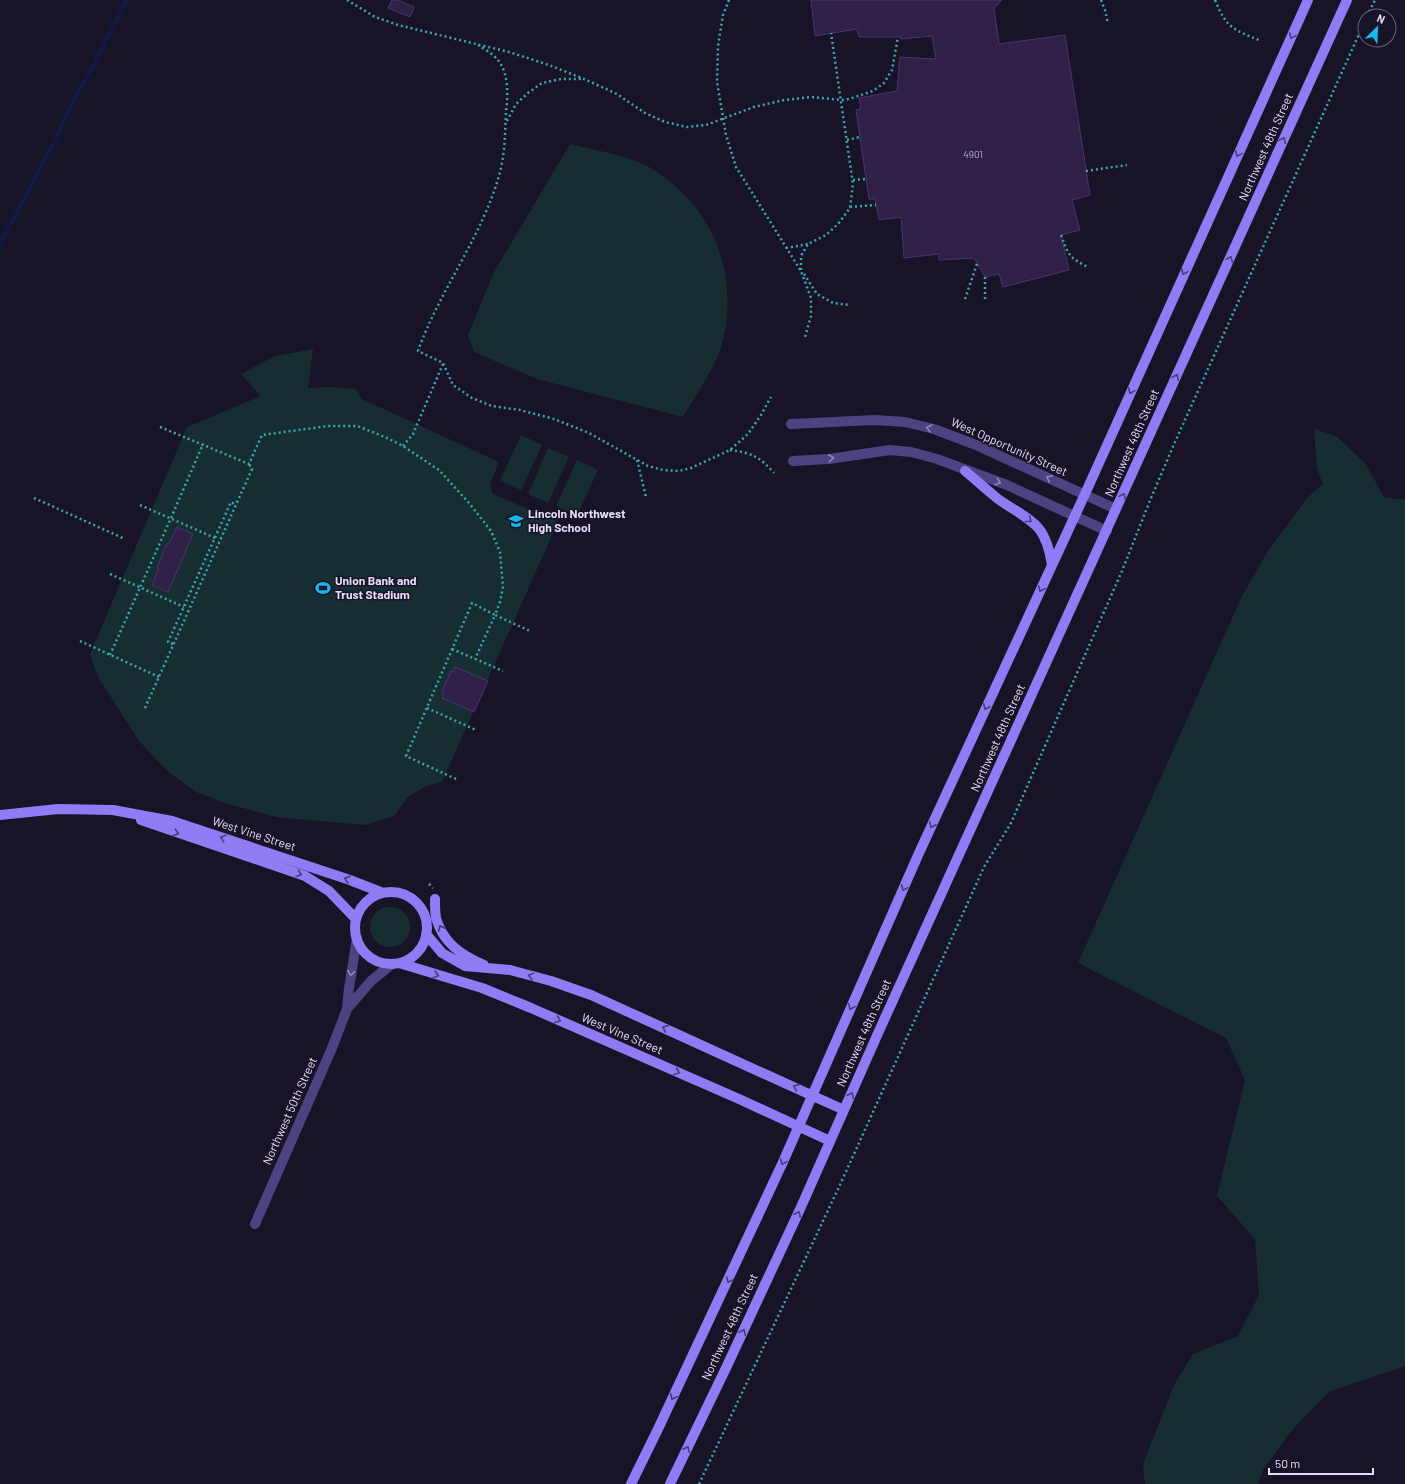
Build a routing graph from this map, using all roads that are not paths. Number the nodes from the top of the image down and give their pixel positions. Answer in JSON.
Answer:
{"nodes":[{"id":1,"x":1308,"y":0,"type":"edge"},
{"id":2,"x":1347,"y":0,"type":"edge"},
{"id":3,"x":791,"y":424,"type":"dead end"},
{"id":4,"x":793,"y":461,"type":"dead end"},
{"id":5,"x":965,"y":471,"type":"junction"},
{"id":6,"x":1085,"y":494,"type":"junction"},
{"id":7,"x":1116,"y":509,"type":"junction"},
{"id":8,"x":1075,"y":515,"type":"junction"},
{"id":9,"x":1106,"y":531,"type":"junction"},
{"id":10,"x":1052,"y":566,"type":"junction"},
{"id":11,"x":113,"y":810,"type":"junction"},
{"id":12,"x":0,"y":815,"type":"edge"},
{"id":13,"x":383,"y":893,"type":"junction"},
{"id":14,"x":434,"y":894,"type":"road end"},
{"id":15,"x":356,"y":919,"type":"junction"},
{"id":16,"x":426,"y":934,"type":"junction"},
{"id":17,"x":356,"y":938,"type":"junction"},
{"id":18,"x":395,"y":963,"type":"junction"},
{"id":19,"x":492,"y":968,"type":"junction"},
{"id":20,"x":347,"y":1009,"type":"junction"},
{"id":21,"x":813,"y":1095,"type":"junction"},
{"id":22,"x":844,"y":1110,"type":"junction"},
{"id":23,"x":798,"y":1126,"type":"junction"},
{"id":24,"x":830,"y":1141,"type":"junction"},
{"id":25,"x":255,"y":1224,"type":"dead end"},
{"id":26,"x":631,"y":1484,"type":"edge"},
{"id":27,"x":670,"y":1484,"type":"edge"}],
"edges":[{"from":1,"to":6,"type":"main road","name":"Northwest 48th Street","one_way":true},
{"from":7,"to":2,"type":"main road","name":"Northwest 48th Street","one_way":true},
{"from":6,"to":3,"type":"street","name":"West Opportunity Street","one_way":true},
{"from":4,"to":5,"type":"street","one_way":true},
{"from":5,"to":8,"type":"street","one_way":true},
{"from":5,"to":10,"type":"main road","one_way":true},
{"from":6,"to":7,"type":"street","name":"West Opportunity Street"},
{"from":6,"to":8,"type":"main road","name":"Northwest 48th Street"},
{"from":7,"to":9,"type":"main road","name":"Northwest 48th Street"},
{"from":8,"to":9,"type":"street"},
{"from":8,"to":10,"type":"main road","name":"Northwest 48th Street"},
{"from":22,"to":9,"type":"main road","name":"Northwest 48th Street","one_way":true},
{"from":10,"to":21,"type":"main road","name":"Northwest 48th Street","one_way":true},
{"from":11,"to":12,"type":"main road","name":"West Vine Street"},
{"from":13,"to":11,"type":"main road","name":"West Vine Street","one_way":true},
{"from":11,"to":15,"type":"main road","name":"West Vine Street","one_way":true},
{"from":13,"to":15,"type":"main road"},
{"from":13,"to":16,"type":"main road"},
{"from":19,"to":14,"type":"main road","one_way":true},
{"from":15,"to":17,"type":"main road"},
{"from":16,"to":18,"type":"main road"},
{"from":16,"to":19,"type":"main road","name":"West Vine Street"},
{"from":17,"to":18,"type":"main road"},
{"from":17,"to":20,"type":"street","name":"Northwest 50th Street","one_way":true},
{"from":18,"to":20,"type":"street","name":"Northwest 50th Street"},
{"from":18,"to":23,"type":"main road","name":"West Vine Street","one_way":true},
{"from":21,"to":19,"type":"main road","name":"West Vine Street","one_way":true},
{"from":20,"to":25,"type":"street","name":"Northwest 50th Street"},
{"from":21,"to":22,"type":"main road","name":"West Vine Street"},
{"from":21,"to":23,"type":"main road","name":"Northwest 48th Street"},
{"from":22,"to":24,"type":"main road","name":"Northwest 48th Street"},
{"from":23,"to":24,"type":"main road","name":"West Vine Street"},
{"from":23,"to":26,"type":"main road","name":"Northwest 48th Street","one_way":true},
{"from":27,"to":24,"type":"main road","name":"Northwest 48th Street","one_way":true}]}
